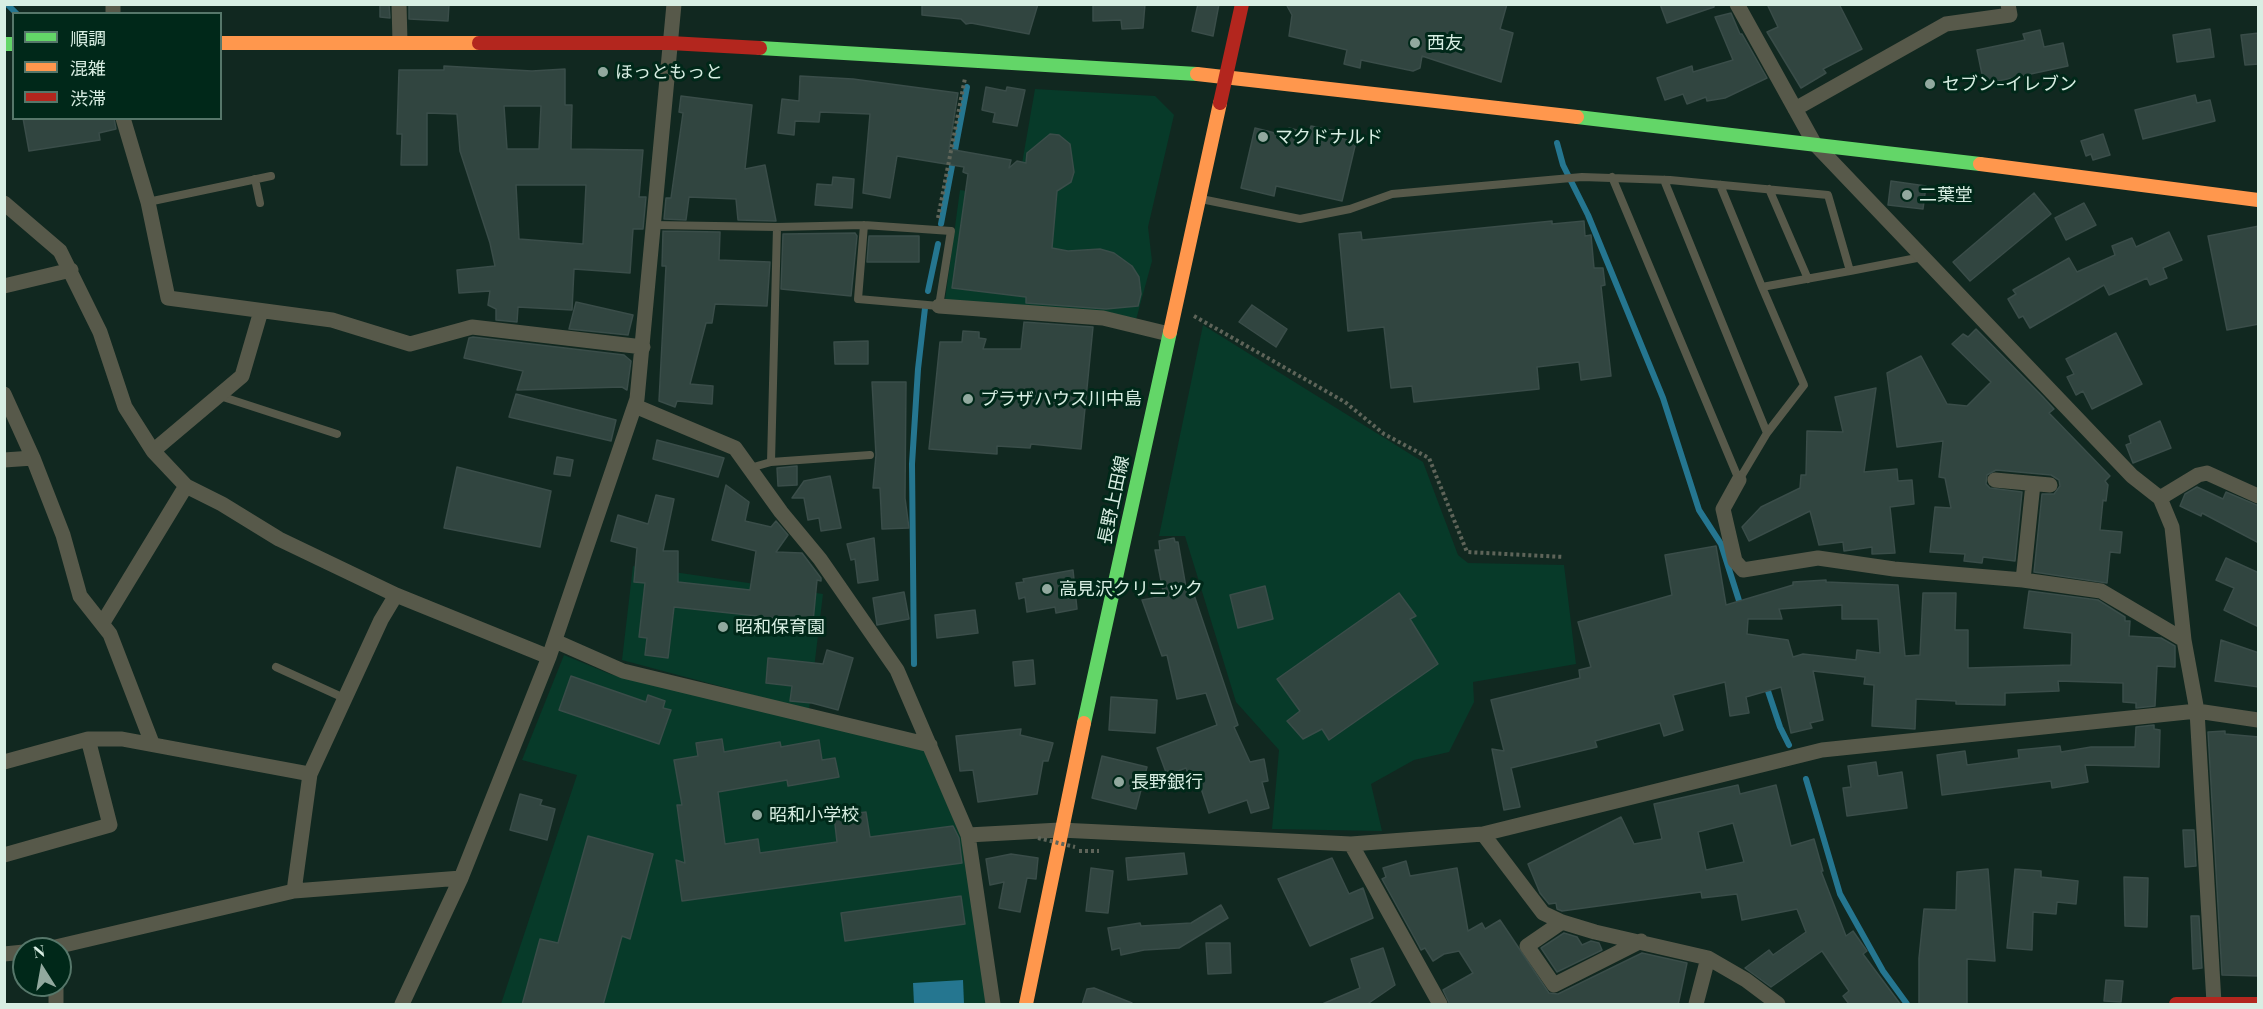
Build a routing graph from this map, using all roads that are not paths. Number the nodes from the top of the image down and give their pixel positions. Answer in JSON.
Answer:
{"nodes":[{"id":1,"x":399,"y":4,"type":"edge"},
{"id":2,"x":674,"y":4,"type":"edge"},
{"id":3,"x":1242,"y":4,"type":"edge"},
{"id":4,"x":1737,"y":4,"type":"edge"},
{"id":5,"x":2008,"y":4,"type":"edge"},
{"id":6,"x":400,"y":42,"type":"junction"},
{"id":7,"x":222,"y":43,"type":"edge"},
{"id":8,"x":670,"y":43,"type":"junction"},
{"id":9,"x":1226,"y":77,"type":"junction"},
{"id":10,"x":1795,"y":109,"type":"junction"},
{"id":11,"x":124,"y":120,"type":"edge"},
{"id":12,"x":1814,"y":143,"type":"junction"},
{"id":13,"x":272,"y":176,"type":"dead end"},
{"id":14,"x":1612,"y":177,"type":"junction"},
{"id":15,"x":255,"y":179,"type":"junction"},
{"id":16,"x":1664,"y":180,"type":"junction"},
{"id":17,"x":1720,"y":185,"type":"junction"},
{"id":18,"x":1769,"y":189,"type":"junction"},
{"id":19,"x":1199,"y":199,"type":"junction"},
{"id":20,"x":2259,"y":200,"type":"edge"},
{"id":21,"x":4,"y":202,"type":"edge"},
{"id":22,"x":148,"y":202,"type":"junction"},
{"id":23,"x":260,"y":203,"type":"dead end"},
{"id":24,"x":653,"y":225,"type":"junction"},
{"id":25,"x":864,"y":225,"type":"junction"},
{"id":26,"x":777,"y":227,"type":"junction"},
{"id":27,"x":1922,"y":257,"type":"junction"},
{"id":28,"x":71,"y":270,"type":"junction"},
{"id":29,"x":1850,"y":271,"type":"junction"},
{"id":30,"x":1808,"y":279,"type":"junction"},
{"id":31,"x":4,"y":286,"type":"edge"},
{"id":32,"x":1762,"y":287,"type":"junction"},
{"id":33,"x":939,"y":306,"type":"junction"},
{"id":34,"x":261,"y":311,"type":"junction"},
{"id":35,"x":1169,"y":334,"type":"junction"},
{"id":36,"x":643,"y":346,"type":"junction"},
{"id":37,"x":4,"y":394,"type":"edge"},
{"id":38,"x":218,"y":395,"type":"junction"},
{"id":39,"x":635,"y":405,"type":"junction"},
{"id":40,"x":1767,"y":433,"type":"junction"},
{"id":41,"x":337,"y":434,"type":"dead end"},
{"id":42,"x":153,"y":451,"type":"junction"},
{"id":43,"x":870,"y":455,"type":"dead end"},
{"id":44,"x":33,"y":458,"type":"junction"},
{"id":45,"x":4,"y":460,"type":"edge"},
{"id":46,"x":771,"y":462,"type":"junction"},
{"id":47,"x":750,"y":468,"type":"junction"},
{"id":48,"x":1739,"y":480,"type":"junction"},
{"id":49,"x":1995,"y":480,"type":"dead end"},
{"id":50,"x":2033,"y":484,"type":"junction"},
{"id":51,"x":2050,"y":485,"type":"dead end"},
{"id":52,"x":186,"y":486,"type":"junction"},
{"id":53,"x":2259,"y":496,"type":"edge"},
{"id":54,"x":2160,"y":498,"type":"junction"},
{"id":55,"x":2024,"y":580,"type":"junction"},
{"id":56,"x":396,"y":595,"type":"junction"},
{"id":57,"x":102,"y":624,"type":"junction"},
{"id":58,"x":2184,"y":640,"type":"junction"},
{"id":59,"x":555,"y":641,"type":"junction"},
{"id":60,"x":549,"y":657,"type":"junction"},
{"id":61,"x":276,"y":667,"type":"dead end"},
{"id":62,"x":344,"y":698,"type":"junction"},
{"id":63,"x":2197,"y":711,"type":"junction"},
{"id":64,"x":2259,"y":720,"type":"edge"},
{"id":65,"x":88,"y":739,"type":"junction"},
{"id":66,"x":152,"y":743,"type":"junction"},
{"id":67,"x":930,"y":745,"type":"junction"},
{"id":68,"x":4,"y":762,"type":"edge"},
{"id":69,"x":310,"y":774,"type":"junction"},
{"id":70,"x":1060,"y":830,"type":"junction"},
{"id":71,"x":1483,"y":834,"type":"junction"},
{"id":72,"x":968,"y":835,"type":"junction"},
{"id":73,"x":1351,"y":844,"type":"junction"},
{"id":74,"x":4,"y":855,"type":"edge"},
{"id":75,"x":461,"y":878,"type":"junction"},
{"id":76,"x":294,"y":891,"type":"junction"},
{"id":77,"x":1562,"y":922,"type":"junction"},
{"id":78,"x":1641,"y":941,"type":"junction"},
{"id":79,"x":72,"y":945,"type":"edge"},
{"id":80,"x":1708,"y":958,"type":"junction"},
{"id":81,"x":2214,"y":1003,"type":"junction"},
{"id":82,"x":2259,"y":1004,"type":"edge"},
{"id":83,"x":402,"y":1005,"type":"edge"},
{"id":84,"x":993,"y":1005,"type":"edge"},
{"id":85,"x":1026,"y":1005,"type":"edge"},
{"id":86,"x":1440,"y":1005,"type":"edge"},
{"id":87,"x":1696,"y":1005,"type":"edge"},
{"id":88,"x":1778,"y":1005,"type":"edge"},
{"id":89,"x":2176,"y":1005,"type":"edge"}],
"edges":[{"from":1,"to":6,"type":"street"},
{"from":2,"to":8,"type":"street"},
{"from":3,"to":9,"type":"street","name":"長野上田線"},
{"from":4,"to":10,"type":"street"},
{"from":5,"to":10,"type":"street"},
{"from":6,"to":7,"type":"street"},
{"from":6,"to":8,"type":"street"},
{"from":8,"to":9,"type":"street"},
{"from":8,"to":24,"type":"street"},
{"from":9,"to":12,"type":"street"},
{"from":9,"to":19,"type":"street","name":"長野上田線"},
{"from":10,"to":12,"type":"street"},
{"from":11,"to":22,"type":"street"},
{"from":12,"to":20,"type":"street"},
{"from":12,"to":27,"type":"street"},
{"from":13,"to":15,"type":"lane"},
{"from":14,"to":16,"type":"lane"},
{"from":14,"to":19,"type":"lane"},
{"from":14,"to":48,"type":"lane"},
{"from":15,"to":22,"type":"lane"},
{"from":15,"to":23,"type":"lane"},
{"from":16,"to":17,"type":"lane"},
{"from":16,"to":40,"type":"lane"},
{"from":17,"to":18,"type":"lane"},
{"from":17,"to":32,"type":"lane"},
{"from":18,"to":29,"type":"lane"},
{"from":18,"to":30,"type":"lane"},
{"from":19,"to":35,"type":"street","name":"長野上田線"},
{"from":21,"to":28,"type":"street"},
{"from":22,"to":34,"type":"street"},
{"from":24,"to":26,"type":"lane"},
{"from":24,"to":36,"type":"street"},
{"from":25,"to":26,"type":"lane"},
{"from":25,"to":33,"type":"lane"},
{"from":25,"to":33,"type":"lane"},
{"from":26,"to":46,"type":"lane"},
{"from":27,"to":29,"type":"lane"},
{"from":27,"to":54,"type":"street"},
{"from":28,"to":31,"type":"street"},
{"from":28,"to":42,"type":"street"},
{"from":29,"to":30,"type":"lane"},
{"from":30,"to":32,"type":"lane"},
{"from":32,"to":40,"type":"lane"},
{"from":33,"to":35,"type":"street"},
{"from":34,"to":36,"type":"street"},
{"from":34,"to":38,"type":"street"},
{"from":35,"to":70,"type":"street","name":"長野上田線"},
{"from":36,"to":39,"type":"street"},
{"from":37,"to":44,"type":"street"},
{"from":38,"to":41,"type":"lane"},
{"from":38,"to":42,"type":"street"},
{"from":39,"to":47,"type":"street"},
{"from":39,"to":59,"type":"street"},
{"from":40,"to":48,"type":"lane"},
{"from":42,"to":52,"type":"street"},
{"from":43,"to":46,"type":"lane"},
{"from":44,"to":45,"type":"street"},
{"from":44,"to":57,"type":"street"},
{"from":46,"to":47,"type":"lane"},
{"from":47,"to":67,"type":"street"},
{"from":48,"to":55,"type":"street"},
{"from":49,"to":50,"type":"street"},
{"from":50,"to":51,"type":"street"},
{"from":50,"to":55,"type":"street"},
{"from":52,"to":56,"type":"street"},
{"from":52,"to":57,"type":"street"},
{"from":53,"to":54,"type":"street"},
{"from":54,"to":58,"type":"street"},
{"from":55,"to":58,"type":"street"},
{"from":56,"to":60,"type":"street"},
{"from":56,"to":62,"type":"street"},
{"from":57,"to":66,"type":"street"},
{"from":58,"to":63,"type":"street"},
{"from":59,"to":60,"type":"street"},
{"from":59,"to":67,"type":"street"},
{"from":60,"to":75,"type":"street"},
{"from":61,"to":62,"type":"lane"},
{"from":62,"to":69,"type":"street"},
{"from":63,"to":64,"type":"street"},
{"from":63,"to":71,"type":"street"},
{"from":63,"to":81,"type":"street"},
{"from":65,"to":66,"type":"street"},
{"from":65,"to":68,"type":"street"},
{"from":65,"to":74,"type":"street"},
{"from":66,"to":69,"type":"street"},
{"from":67,"to":72,"type":"street"},
{"from":69,"to":76,"type":"street"},
{"from":70,"to":72,"type":"street"},
{"from":70,"to":73,"type":"street"},
{"from":70,"to":85,"type":"street","name":"長野上田線"},
{"from":71,"to":73,"type":"street"},
{"from":71,"to":77,"type":"street"},
{"from":72,"to":84,"type":"street"},
{"from":73,"to":86,"type":"street"},
{"from":75,"to":76,"type":"street"},
{"from":75,"to":83,"type":"street"},
{"from":76,"to":79,"type":"street"},
{"from":77,"to":78,"type":"street"},
{"from":77,"to":78,"type":"street"},
{"from":78,"to":80,"type":"street"},
{"from":80,"to":87,"type":"street"},
{"from":80,"to":88,"type":"street"},
{"from":81,"to":82,"type":"street"},
{"from":81,"to":89,"type":"street"}]}
